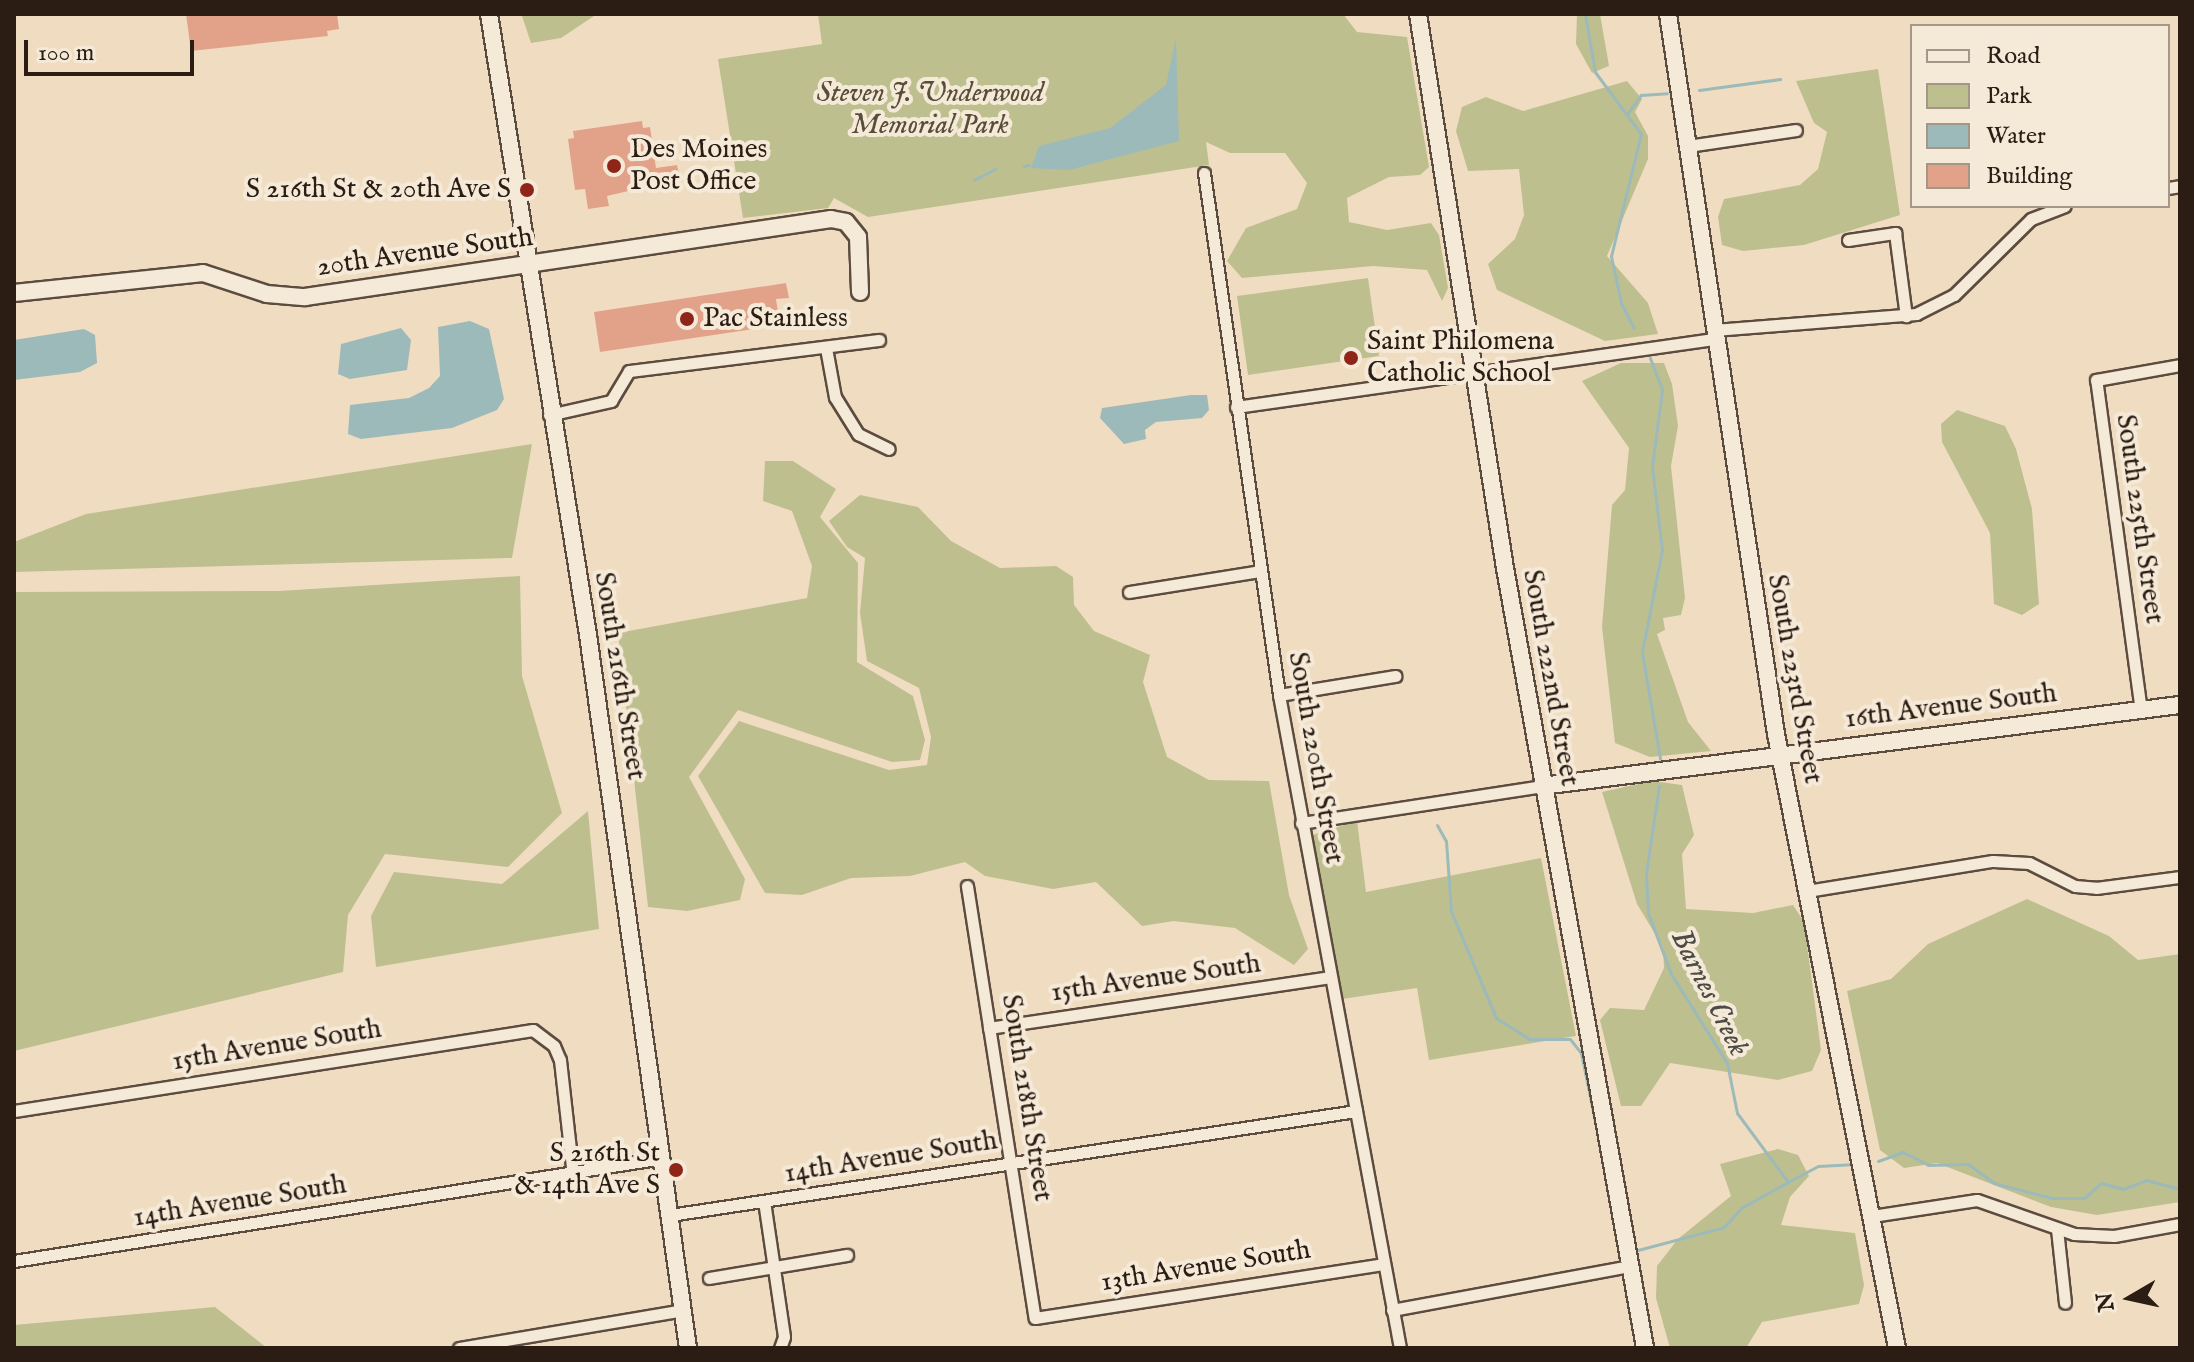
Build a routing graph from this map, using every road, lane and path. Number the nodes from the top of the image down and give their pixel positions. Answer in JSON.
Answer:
{"nodes":[{"id":1,"x":489,"y":14,"type":"edge"},
{"id":2,"x":1418,"y":14,"type":"edge"},
{"id":3,"x":1668,"y":14,"type":"edge"},
{"id":4,"x":1796,"y":130,"type":"dead end"},
{"id":5,"x":1688,"y":146,"type":"junction"},
{"id":6,"x":1204,"y":173,"type":"dead end"},
{"id":7,"x":2060,"y":208,"type":"edge"},
{"id":8,"x":1848,"y":240,"type":"dead end"},
{"id":9,"x":527,"y":265,"type":"junction"},
{"id":10,"x":860,"y":292,"type":"dead end"},
{"id":11,"x":14,"y":293,"type":"edge"},
{"id":12,"x":1906,"y":316,"type":"junction"},
{"id":13,"x":1714,"y":335,"type":"junction"},
{"id":14,"x":879,"y":340,"type":"dead end"},
{"id":15,"x":826,"y":348,"type":"junction"},
{"id":16,"x":2180,"y":365,"type":"edge"},
{"id":17,"x":1474,"y":376,"type":"junction"},
{"id":18,"x":1236,"y":407,"type":"junction"},
{"id":19,"x":549,"y":415,"type":"junction"},
{"id":20,"x":889,"y":449,"type":"dead end"},
{"id":21,"x":1260,"y":571,"type":"junction"},
{"id":22,"x":1129,"y":592,"type":"dead end"},
{"id":23,"x":1395,"y":676,"type":"dead end"},
{"id":24,"x":1279,"y":695,"type":"junction"},
{"id":25,"x":2180,"y":705,"type":"edge"},
{"id":26,"x":2141,"y":711,"type":"junction"},
{"id":27,"x":1779,"y":753,"type":"junction"},
{"id":28,"x":1542,"y":786,"type":"junction"},
{"id":29,"x":1301,"y":823,"type":"junction"},
{"id":30,"x":2180,"y":877,"type":"edge"},
{"id":31,"x":967,"y":886,"type":"dead end"},
{"id":32,"x":1807,"y":891,"type":"junction"},
{"id":33,"x":1330,"y":977,"type":"junction"},
{"id":34,"x":989,"y":1028,"type":"junction"},
{"id":35,"x":14,"y":1111,"type":"edge"},
{"id":36,"x":1356,"y":1111,"type":"junction"},
{"id":37,"x":663,"y":1158,"type":"junction"},
{"id":38,"x":1009,"y":1165,"type":"junction"},
{"id":39,"x":573,"y":1175,"type":"junction"},
{"id":40,"x":764,"y":1201,"type":"junction"},
{"id":41,"x":670,"y":1215,"type":"junction"},
{"id":42,"x":1872,"y":1216,"type":"junction"},
{"id":43,"x":2180,"y":1224,"type":"edge"},
{"id":44,"x":2057,"y":1229,"type":"junction"},
{"id":45,"x":847,"y":1255,"type":"dead end"},
{"id":46,"x":14,"y":1261,"type":"edge"},
{"id":47,"x":1383,"y":1264,"type":"junction"},
{"id":48,"x":1629,"y":1266,"type":"junction"},
{"id":49,"x":774,"y":1268,"type":"junction"},
{"id":50,"x":709,"y":1278,"type":"dead end"},
{"id":51,"x":2065,"y":1303,"type":"dead end"},
{"id":52,"x":683,"y":1310,"type":"junction"},
{"id":53,"x":1392,"y":1310,"type":"junction"},
{"id":54,"x":1035,"y":1318,"type":"joint"},
{"id":55,"x":459,"y":1348,"type":"edge"},
{"id":56,"x":688,"y":1348,"type":"edge"},
{"id":57,"x":780,"y":1348,"type":"edge"},
{"id":58,"x":1400,"y":1348,"type":"edge"},
{"id":59,"x":1645,"y":1348,"type":"edge"},
{"id":60,"x":1897,"y":1348,"type":"edge"}],
"edges":[{"from":1,"to":9,"type":"street","name":"South 216th Street"},
{"from":2,"to":17,"type":"street","name":"South 222nd Street"},
{"from":3,"to":5,"type":"street","name":"South 223rd Street"},
{"from":4,"to":5,"type":"street"},
{"from":5,"to":13,"type":"street","name":"South 223rd Street"},
{"from":6,"to":18,"type":"street","name":"South 220th Street"},
{"from":7,"to":12,"type":"street"},
{"from":8,"to":12,"type":"street"},
{"from":9,"to":10,"type":"street","name":"20th Avenue South"},
{"from":9,"to":11,"type":"street","name":"20th Avenue South"},
{"from":9,"to":19,"type":"street","name":"South 216th Street"},
{"from":12,"to":13,"type":"street"},
{"from":13,"to":17,"type":"street"},
{"from":13,"to":27,"type":"street","name":"South 223rd Street"},
{"from":14,"to":15,"type":"street"},
{"from":15,"to":19,"type":"street"},
{"from":15,"to":20,"type":"street"},
{"from":16,"to":26,"type":"street","name":"South 225th Street"},
{"from":17,"to":18,"type":"street"},
{"from":17,"to":28,"type":"street","name":"South 222nd Street"},
{"from":18,"to":21,"type":"street","name":"South 220th Street"},
{"from":19,"to":37,"type":"street","name":"South 216th Street"},
{"from":21,"to":22,"type":"street"},
{"from":21,"to":24,"type":"street","name":"South 220th Street"},
{"from":23,"to":24,"type":"street"},
{"from":24,"to":29,"type":"street","name":"South 220th Street"},
{"from":25,"to":26,"type":"street","name":"16th Avenue South"},
{"from":26,"to":27,"type":"street","name":"16th Avenue South"},
{"from":27,"to":28,"type":"street","name":"16th Avenue South"},
{"from":27,"to":32,"type":"street","name":"South 223rd Street"},
{"from":28,"to":29,"type":"street","name":"16th Avenue South"},
{"from":28,"to":48,"type":"street","name":"South 222nd Street"},
{"from":29,"to":33,"type":"street","name":"South 220th Street"},
{"from":30,"to":32,"type":"street"},
{"from":31,"to":34,"type":"street","name":"South 218th Street"},
{"from":32,"to":42,"type":"street","name":"South 223rd Street"},
{"from":33,"to":34,"type":"street","name":"15th Avenue South"},
{"from":33,"to":36,"type":"street","name":"South 220th Street"},
{"from":34,"to":38,"type":"street","name":"South 218th Street"},
{"from":35,"to":39,"type":"street","name":"15th Avenue South"},
{"from":36,"to":38,"type":"street","name":"14th Avenue South"},
{"from":36,"to":47,"type":"street","name":"South 220th Street"},
{"from":37,"to":39,"type":"street","name":"14th Avenue South"},
{"from":37,"to":41,"type":"street","name":"South 216th Street"},
{"from":38,"to":40,"type":"street","name":"14th Avenue South"},
{"from":38,"to":54,"type":"street","name":"South 218th Street"},
{"from":39,"to":46,"type":"street","name":"14th Avenue South"},
{"from":40,"to":41,"type":"street","name":"14th Avenue South"},
{"from":40,"to":49,"type":"street"},
{"from":41,"to":52,"type":"street","name":"South 216th Street"},
{"from":42,"to":44,"type":"street"},
{"from":42,"to":60,"type":"street","name":"South 223rd Street"},
{"from":43,"to":44,"type":"street"},
{"from":44,"to":51,"type":"street"},
{"from":45,"to":49,"type":"street"},
{"from":47,"to":53,"type":"street","name":"South 220th Street"},
{"from":47,"to":54,"type":"street","name":"13th Avenue South"},
{"from":48,"to":53,"type":"street"},
{"from":48,"to":59,"type":"street","name":"South 222nd Street"},
{"from":49,"to":50,"type":"street"},
{"from":49,"to":57,"type":"street"},
{"from":52,"to":55,"type":"street"},
{"from":52,"to":56,"type":"street","name":"South 216th Street"},
{"from":53,"to":58,"type":"street","name":"South 220th Street"}]}
